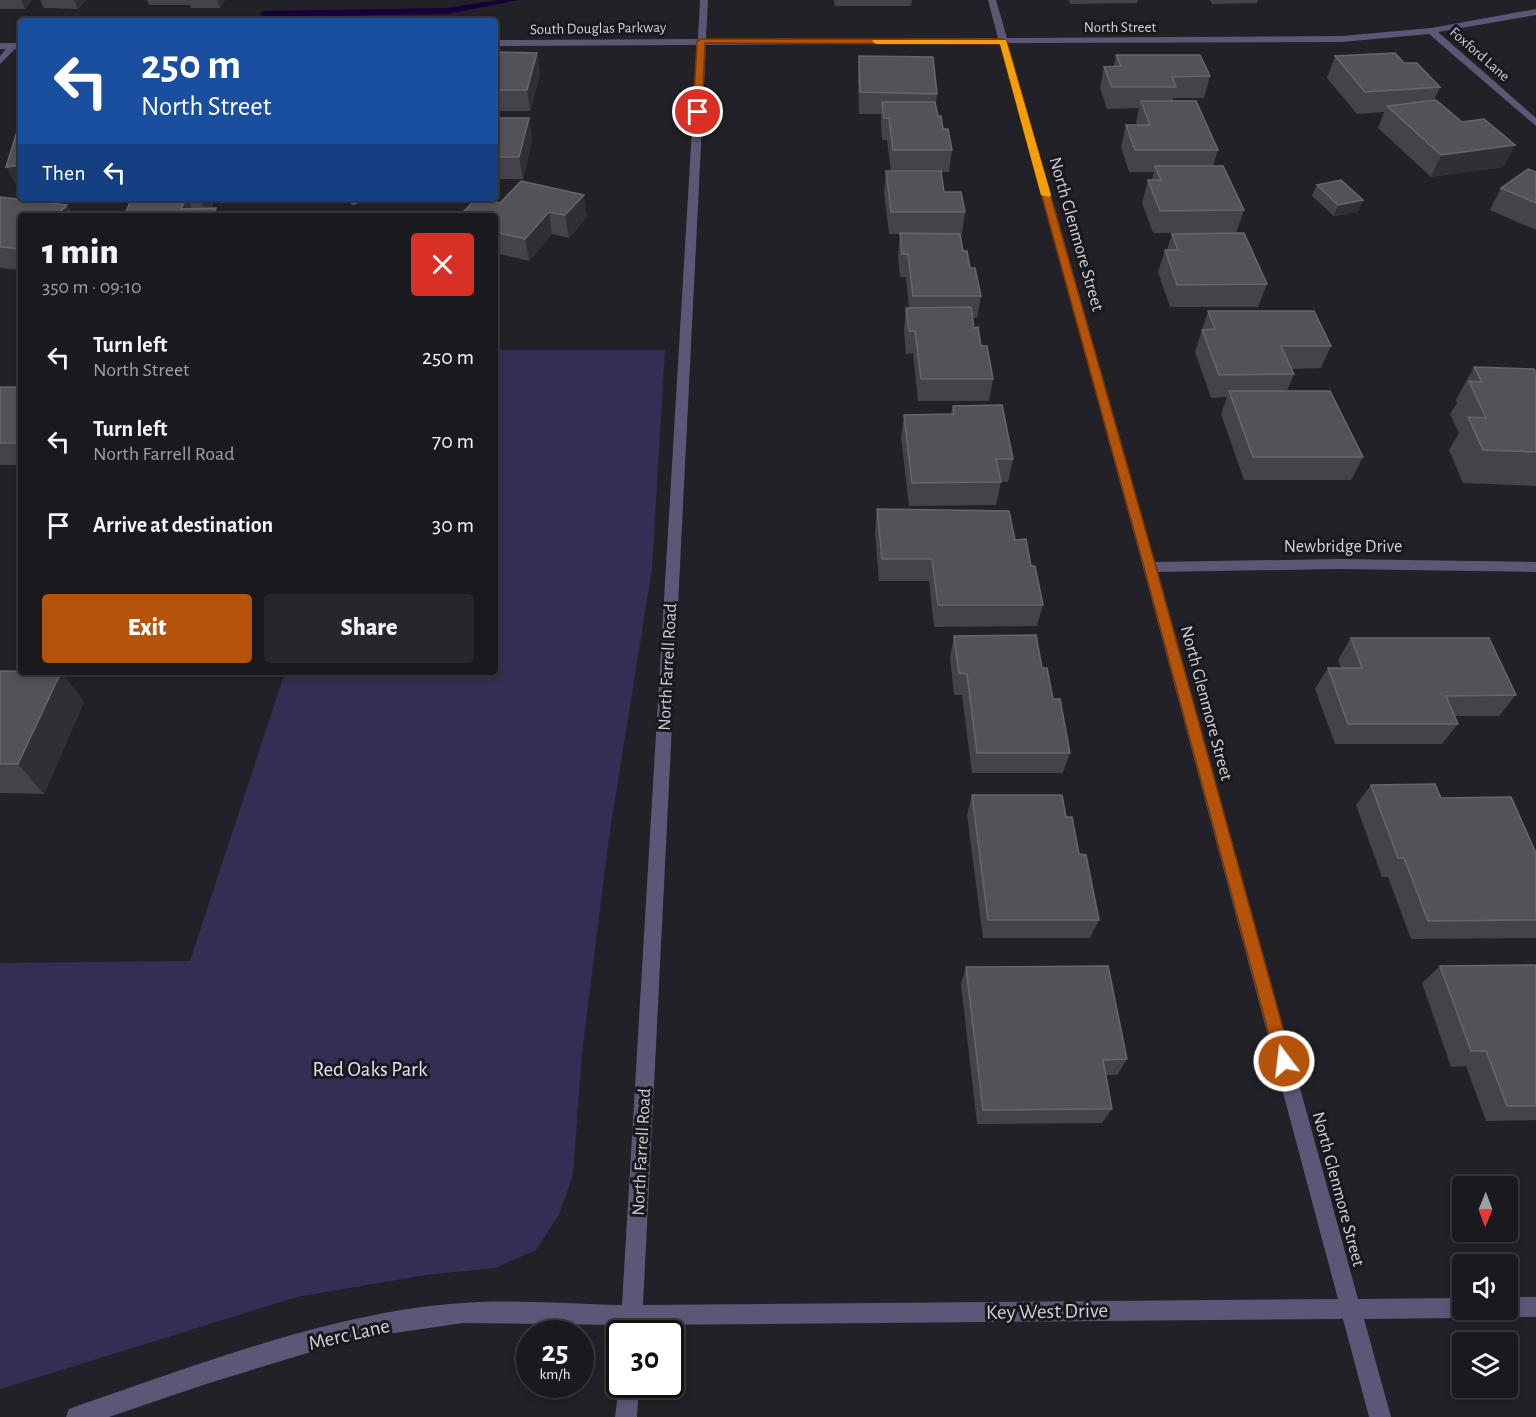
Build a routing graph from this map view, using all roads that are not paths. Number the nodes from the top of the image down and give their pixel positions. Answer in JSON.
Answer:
{"nodes":[{"id":1,"x":704,"y":0,"type":"edge"},
{"id":2,"x":992,"y":0,"type":"edge"},
{"id":3,"x":1536,"y":12,"type":"edge"},
{"id":4,"x":1431,"y":31,"type":"junction"},
{"id":5,"x":701,"y":41,"type":"junction"},
{"id":6,"x":1003,"y":42,"type":"junction"},
{"id":7,"x":498,"y":43,"type":"edge"},
{"id":8,"x":0,"y":46,"type":"edge"},
{"id":9,"x":17,"y":46,"type":"edge"},
{"id":10,"x":0,"y":61,"type":"edge"},
{"id":11,"x":1536,"y":123,"type":"edge"},
{"id":12,"x":1150,"y":567,"type":"junction"},
{"id":13,"x":1536,"y":567,"type":"edge"},
{"id":14,"x":1518,"y":1307,"type":"edge"},
{"id":15,"x":1536,"y":1307,"type":"edge"},
{"id":16,"x":1351,"y":1308,"type":"junction"},
{"id":17,"x":1452,"y":1308,"type":"edge"},
{"id":18,"x":632,"y":1320,"type":"edge"},
{"id":19,"x":606,"y":1322,"type":"edge"},
{"id":20,"x":684,"y":1323,"type":"edge"},
{"id":21,"x":628,"y":1398,"type":"edge"},
{"id":22,"x":77,"y":1417,"type":"edge"},
{"id":23,"x":627,"y":1417,"type":"edge"},
{"id":24,"x":1380,"y":1417,"type":"edge"}],
"edges":[{"from":1,"to":5,"type":"street","name":"North Farrell Road"},
{"from":2,"to":6,"type":"street","name":"North Glenmore Street"},
{"from":3,"to":4,"type":"street","name":"North Street"},
{"from":4,"to":6,"type":"street","name":"North Street"},
{"from":4,"to":11,"type":"street","name":"Foxford Lane"},
{"from":5,"to":6,"type":"street","name":"North Street"},
{"from":5,"to":7,"type":"street","name":"South Douglas Parkway"},
{"from":5,"to":18,"type":"street","name":"North Farrell Road"},
{"from":6,"to":12,"type":"street","name":"North Glenmore Street"},
{"from":8,"to":9,"type":"street"},
{"from":9,"to":10,"type":"street"},
{"from":12,"to":13,"type":"street","name":"Newbridge Drive"},
{"from":12,"to":16,"type":"street","name":"North Glenmore Street"},
{"from":14,"to":15,"type":"street"},
{"from":16,"to":17,"type":"street","name":"Key West Drive"},
{"from":16,"to":20,"type":"street","name":"Key West Drive"},
{"from":16,"to":24,"type":"street","name":"North Glenmore Street"},
{"from":19,"to":22,"type":"street","name":"Merc Lane"},
{"from":21,"to":23,"type":"street"}]}
